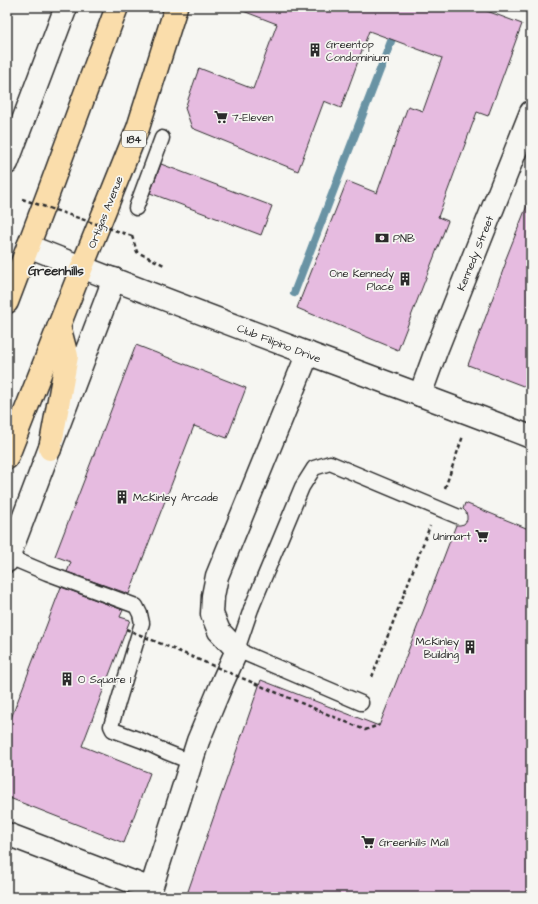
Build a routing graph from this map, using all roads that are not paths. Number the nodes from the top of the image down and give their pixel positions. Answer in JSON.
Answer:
{"nodes":[{"id":1,"x":66,"y":7,"type":"edge"},
{"id":2,"x":118,"y":7,"type":"edge"},
{"id":3,"x":176,"y":7,"type":"edge"},
{"id":4,"x":529,"y":124,"type":"edge"},
{"id":5,"x":162,"y":138,"type":"dead end"},
{"id":6,"x":7,"y":163,"type":"edge"},
{"id":7,"x":136,"y":208,"type":"dead end"},
{"id":8,"x":28,"y":246,"type":"junction"},
{"id":9,"x":82,"y":267,"type":"junction"},
{"id":10,"x":114,"y":279,"type":"junction"},
{"id":11,"x":7,"y":302,"type":"edge"},
{"id":12,"x":59,"y":326,"type":"junction"},
{"id":13,"x":308,"y":353,"type":"junction"},
{"id":14,"x":420,"y":395,"type":"junction"},
{"id":15,"x":531,"y":437,"type":"edge"},
{"id":16,"x":50,"y":449,"type":"junction"},
{"id":17,"x":7,"y":458,"type":"edge"},
{"id":18,"x":459,"y":517,"type":"dead end"},
{"id":19,"x":8,"y":559,"type":"edge"},
{"id":20,"x":237,"y":650,"type":"junction"},
{"id":21,"x":361,"y":703,"type":"dead end"},
{"id":22,"x":191,"y":762,"type":"junction"},
{"id":23,"x":7,"y":834,"type":"edge"},
{"id":24,"x":149,"y":893,"type":"edge"}],
"edges":[{"from":1,"to":6,"type":"street"},
{"from":2,"to":8,"type":"main road"},
{"from":3,"to":9,"type":"main road","name":"Ortigas Avenue","number":"184"},
{"from":4,"to":14,"type":"street","name":"Kennedy Street"},
{"from":5,"to":7,"type":"lane"},
{"from":8,"to":9,"type":"street","name":"Club Filipino Drive"},
{"from":8,"to":11,"type":"main road"},
{"from":9,"to":10,"type":"street","name":"Club Filipino Drive"},
{"from":9,"to":12,"type":"main road","name":"Ortigas Avenue","number":"184"},
{"from":10,"to":13,"type":"street","name":"Club Filipino Drive"},
{"from":10,"to":16,"type":"street"},
{"from":12,"to":16,"type":"main road"},
{"from":12,"to":17,"type":"main road","name":"Ortigas Avenue","number":"184"},
{"from":13,"to":14,"type":"street","name":"Club Filipino Drive"},
{"from":13,"to":20,"type":"street"},
{"from":14,"to":15,"type":"street","name":"Club Filipino Drive"},
{"from":16,"to":19,"type":"street"},
{"from":18,"to":20,"type":"lane","bridge":true},
{"from":19,"to":22,"type":"lane"},
{"from":20,"to":21,"type":"lane"},
{"from":20,"to":22,"type":"street"},
{"from":22,"to":24,"type":"street"},
{"from":23,"to":24,"type":"street"}]}
